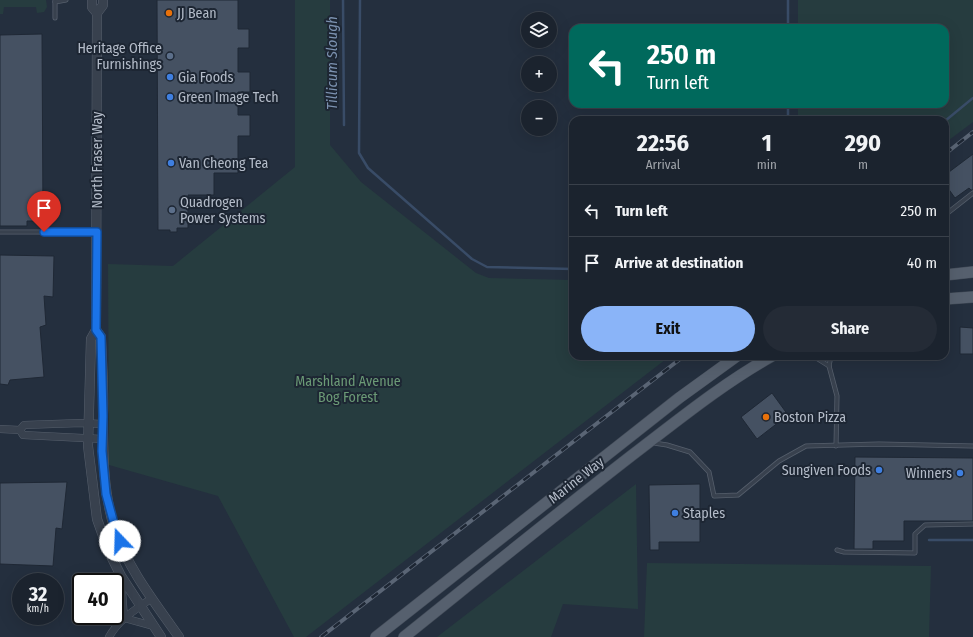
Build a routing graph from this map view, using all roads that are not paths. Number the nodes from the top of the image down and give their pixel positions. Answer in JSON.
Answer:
{"nodes":[{"id":1,"x":66,"y":0,"type":"edge"},
{"id":2,"x":92,"y":0,"type":"edge"},
{"id":3,"x":103,"y":0,"type":"edge"},
{"id":4,"x":55,"y":1,"type":"edge"},
{"id":5,"x":97,"y":13,"type":"junction"},
{"id":6,"x":55,"y":18,"type":"dead end"},
{"id":7,"x":973,"y":193,"type":"edge"},
{"id":8,"x":949,"y":212,"type":"edge"},
{"id":9,"x":0,"y":232,"type":"edge"},
{"id":10,"x":97,"y":232,"type":"junction"},
{"id":11,"x":973,"y":272,"type":"edge"},
{"id":12,"x":949,"y":275,"type":"edge"},
{"id":13,"x":973,"y":297,"type":"edge"},
{"id":14,"x":949,"y":299,"type":"edge"},
{"id":15,"x":96,"y":330,"type":"junction"},
{"id":16,"x":732,"y":360,"type":"edge"},
{"id":17,"x":766,"y":360,"type":"edge"},
{"id":18,"x":820,"y":360,"type":"edge"},
{"id":19,"x":830,"y":360,"type":"edge"},
{"id":20,"x":829,"y":366,"type":"junction"},
{"id":21,"x":88,"y":423,"type":"junction"},
{"id":22,"x":103,"y":424,"type":"junction"},
{"id":23,"x":0,"y":429,"type":"edge"},
{"id":24,"x":20,"y":430,"type":"junction"},
{"id":25,"x":88,"y":439,"type":"junction"},
{"id":26,"x":102,"y":439,"type":"junction"},
{"id":27,"x":649,"y":442,"type":"junction"},
{"id":28,"x":836,"y":446,"type":"junction"},
{"id":29,"x":973,"y":446,"type":"edge"},
{"id":30,"x":973,"y":524,"type":"edge"},
{"id":31,"x":837,"y":550,"type":"dead end"},
{"id":32,"x":120,"y":573,"type":"edge"},
{"id":33,"x":124,"y":581,"type":"edge"},
{"id":34,"x":152,"y":598,"type":"junction"},
{"id":35,"x":140,"y":606,"type":"junction"},
{"id":36,"x":124,"y":618,"type":"joint"},
{"id":37,"x":117,"y":625,"type":"edge"},
{"id":38,"x":153,"y":626,"type":"junction"},
{"id":39,"x":109,"y":637,"type":"edge"},
{"id":40,"x":161,"y":637,"type":"edge"},
{"id":41,"x":179,"y":637,"type":"edge"},
{"id":42,"x":376,"y":637,"type":"edge"},
{"id":43,"x":404,"y":637,"type":"edge"}],
"edges":[{"from":1,"to":4,"type":"lane"},
{"from":2,"to":5,"type":"street","name":"North Fraser Way"},
{"from":3,"to":5,"type":"street","name":"North Fraser Way"},
{"from":4,"to":6,"type":"lane"},
{"from":5,"to":10,"type":"street","name":"North Fraser Way"},
{"from":7,"to":8,"type":"lane"},
{"from":9,"to":10,"type":"lane"},
{"from":10,"to":15,"type":"street","name":"North Fraser Way"},
{"from":11,"to":12,"type":"main road"},
{"from":13,"to":14,"type":"main road"},
{"from":15,"to":21,"type":"street","name":"North Fraser Way"},
{"from":15,"to":22,"type":"street","name":"North Fraser Way"},
{"from":16,"to":42,"type":"main road","name":"Marine Way"},
{"from":17,"to":27,"type":"main road","name":"Marine Way"},
{"from":18,"to":20,"type":"lane"},
{"from":19,"to":20,"type":"lane"},
{"from":20,"to":28,"type":"lane"},
{"from":21,"to":22,"type":"street"},
{"from":21,"to":24,"type":"street"},
{"from":21,"to":25,"type":"street","name":"North Fraser Way"},
{"from":22,"to":26,"type":"street","name":"North Fraser Way"},
{"from":23,"to":24,"type":"street"},
{"from":24,"to":25,"type":"street"},
{"from":25,"to":26,"type":"street"},
{"from":25,"to":32,"type":"street","name":"North Fraser Way"},
{"from":26,"to":34,"type":"street","name":"North Fraser Way"},
{"from":27,"to":28,"type":"lane"},
{"from":27,"to":43,"type":"main road","name":"Marine Way"},
{"from":28,"to":29,"type":"lane"},
{"from":30,"to":31,"type":"lane"},
{"from":33,"to":35,"type":"street","name":"North Fraser Way"},
{"from":34,"to":35,"type":"street"},
{"from":34,"to":41,"type":"street","name":"North Fraser Way"},
{"from":35,"to":36,"type":"street"},
{"from":35,"to":38,"type":"street","name":"North Fraser Way"},
{"from":36,"to":38,"type":"street"},
{"from":37,"to":39,"type":"street"},
{"from":38,"to":40,"type":"street","name":"North Fraser Way"}]}
